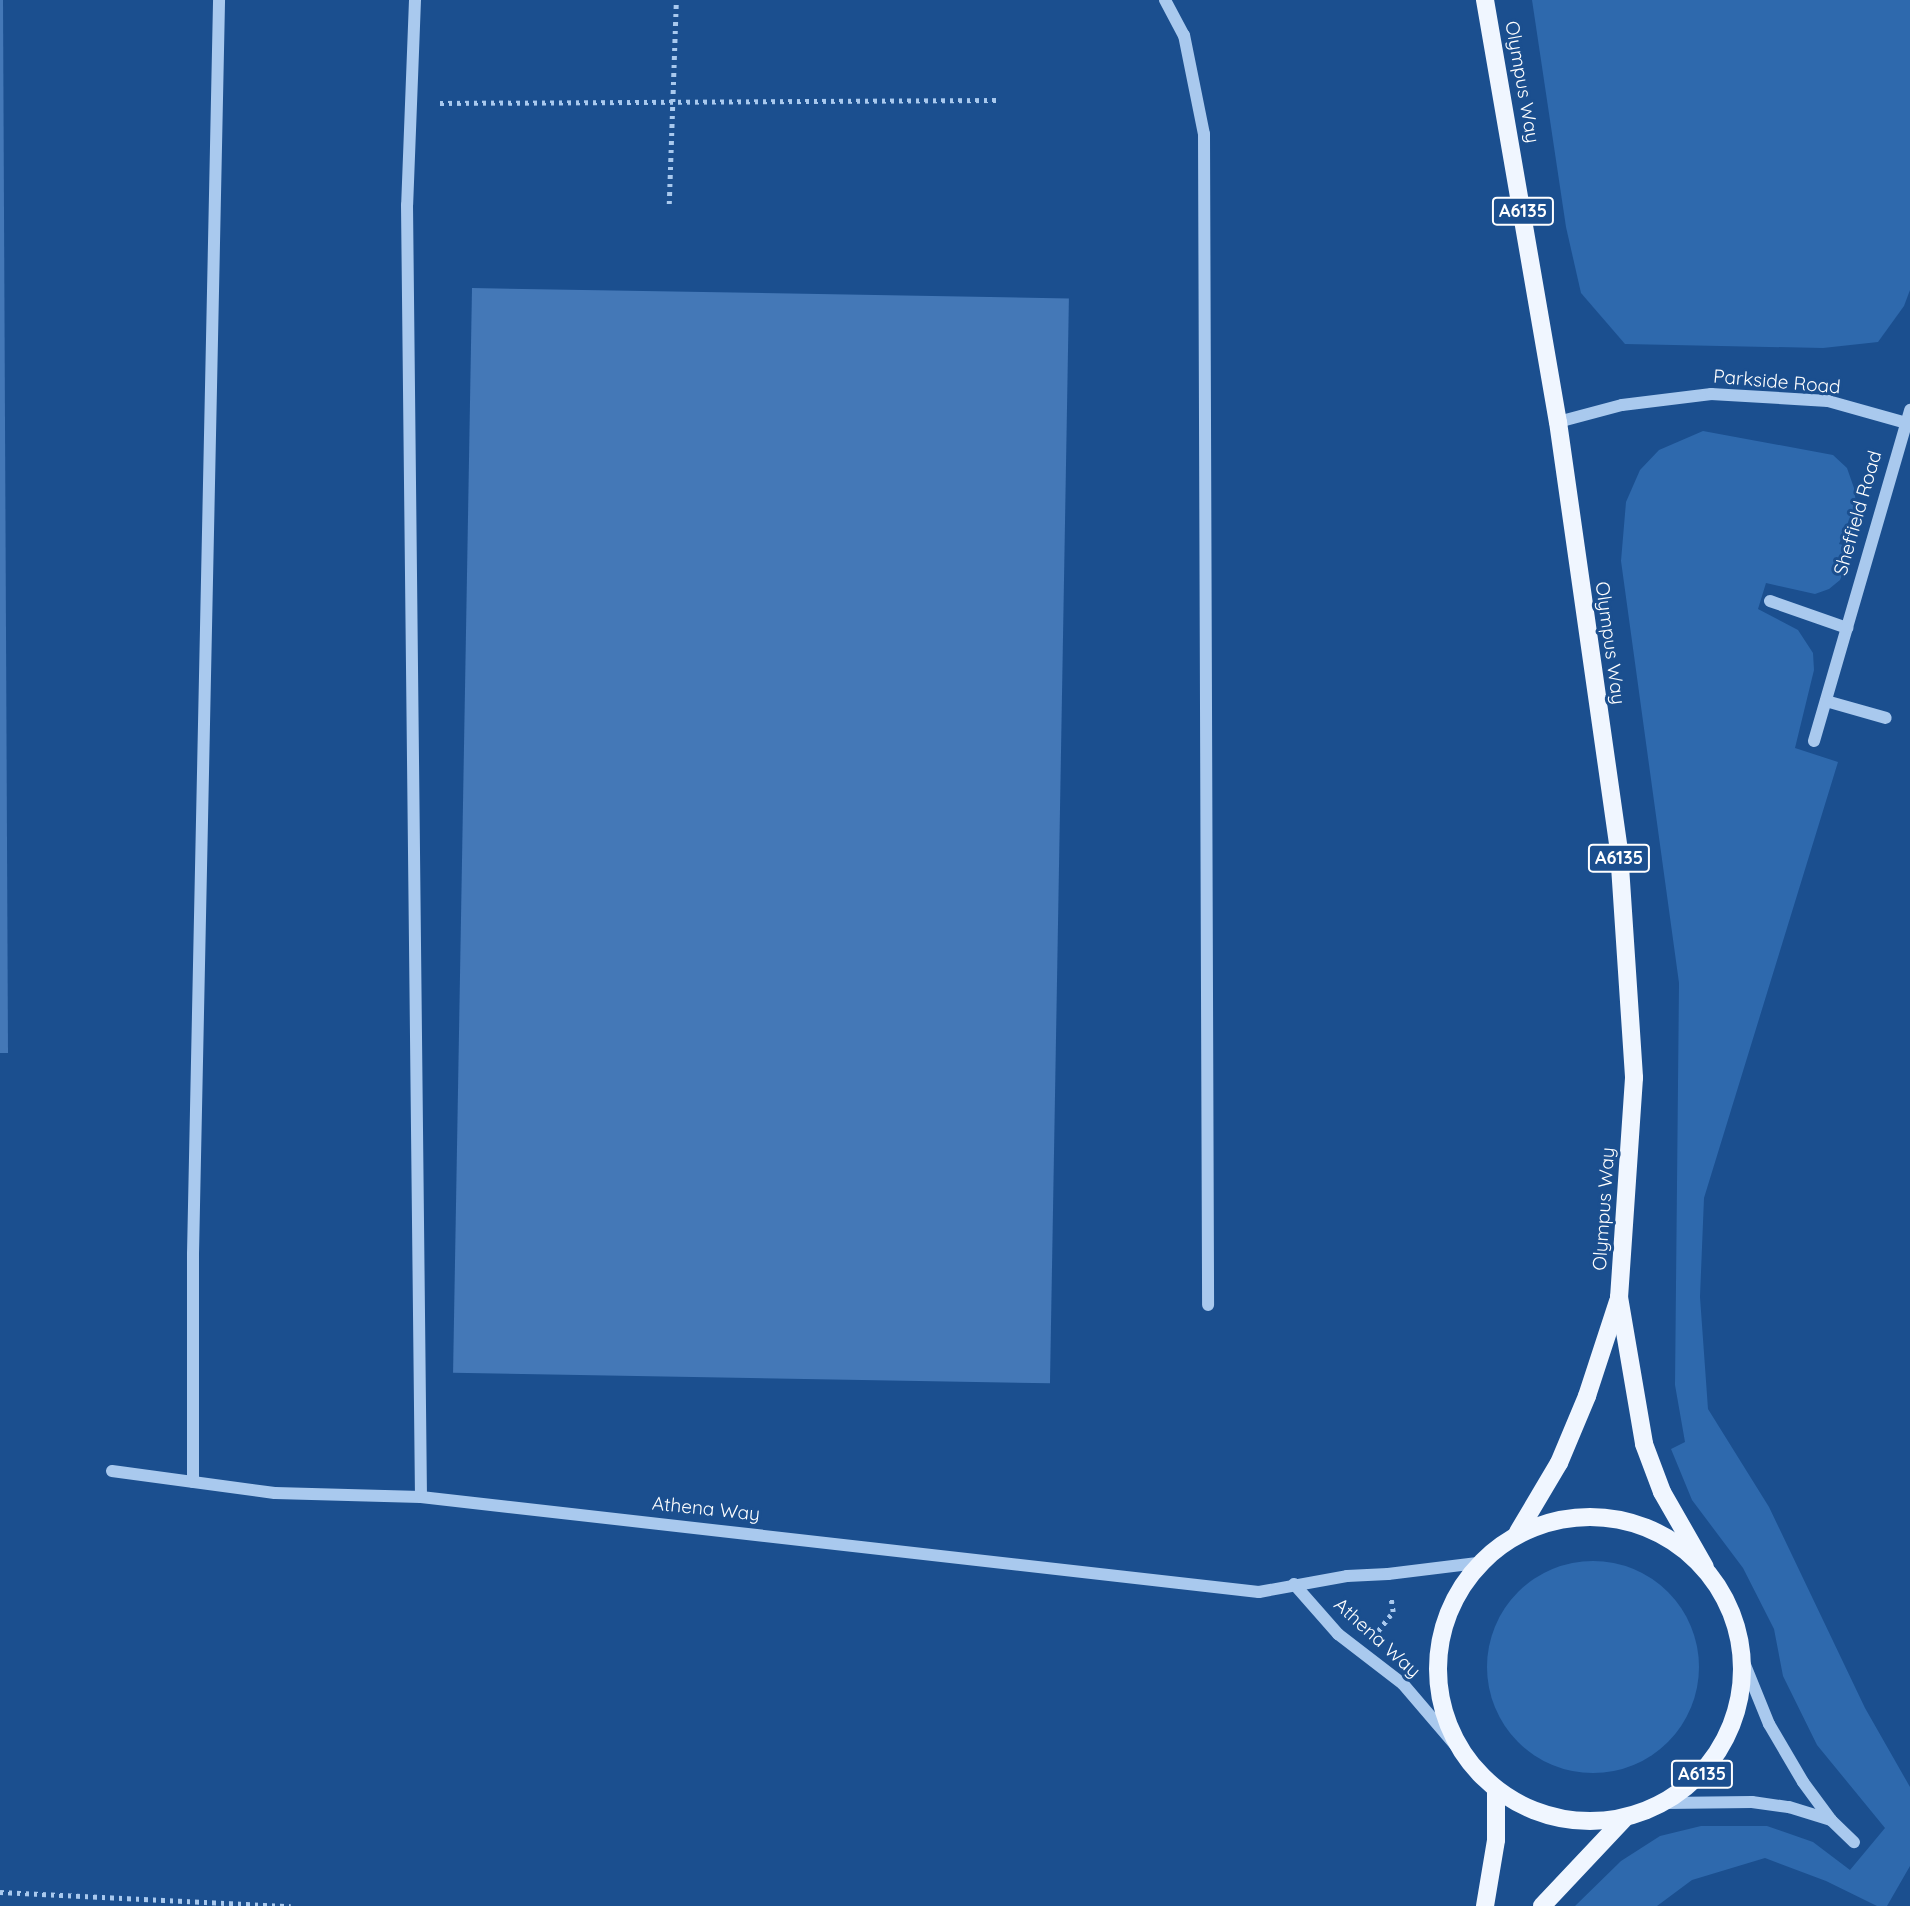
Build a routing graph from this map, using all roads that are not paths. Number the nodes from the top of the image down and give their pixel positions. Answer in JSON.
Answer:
{"nodes":[{"id":1,"x":219,"y":0,"type":"edge"},
{"id":2,"x":415,"y":0,"type":"edge"},
{"id":3,"x":1165,"y":0,"type":"edge"},
{"id":4,"x":1485,"y":0,"type":"edge"},
{"id":5,"x":1909,"y":419,"type":"edge"},
{"id":6,"x":1558,"y":422,"type":"junction"},
{"id":7,"x":1770,"y":601,"type":"dead end"},
{"id":8,"x":1847,"y":628,"type":"junction"},
{"id":9,"x":1826,"y":701,"type":"junction"},
{"id":10,"x":1886,"y":719,"type":"dead end"},
{"id":11,"x":1814,"y":741,"type":"dead end"},
{"id":12,"x":1619,"y":1297,"type":"junction"},
{"id":13,"x":1208,"y":1305,"type":"dead end"},
{"id":14,"x":112,"y":1471,"type":"dead end"},
{"id":15,"x":193,"y":1482,"type":"junction"},
{"id":16,"x":421,"y":1497,"type":"junction"},
{"id":17,"x":1518,"y":1532,"type":"junction"},
{"id":18,"x":1477,"y":1563,"type":"junction"},
{"id":19,"x":1705,"y":1567,"type":"junction"},
{"id":20,"x":1294,"y":1584,"type":"junction"},
{"id":21,"x":1743,"y":1660,"type":"junction"},
{"id":22,"x":1461,"y":1752,"type":"junction"},
{"id":23,"x":1496,"y":1790,"type":"junction"},
{"id":24,"x":1665,"y":1803,"type":"junction"},
{"id":25,"x":1625,"y":1818,"type":"junction"},
{"id":26,"x":1832,"y":1820,"type":"junction"},
{"id":27,"x":1854,"y":1842,"type":"dead end"},
{"id":28,"x":1485,"y":1906,"type":"edge"},
{"id":29,"x":1542,"y":1906,"type":"edge"}],
"edges":[{"from":1,"to":15,"type":"street"},
{"from":2,"to":16,"type":"street"},
{"from":3,"to":13,"type":"street"},
{"from":4,"to":6,"type":"main road","name":"Olympus Way","number":"A6135"},
{"from":5,"to":6,"type":"street","name":"Parkside Road"},
{"from":5,"to":8,"type":"street","name":"Sheffield Road"},
{"from":6,"to":12,"type":"main road","name":"Olympus Way","number":"A6135"},
{"from":7,"to":8,"type":"street"},
{"from":8,"to":9,"type":"street","name":"Sheffield Road"},
{"from":9,"to":10,"type":"street"},
{"from":9,"to":11,"type":"street","name":"Sheffield Road"},
{"from":12,"to":17,"type":"main road","name":"Olympus Way","number":"A6135"},
{"from":12,"to":19,"type":"main road","name":"Olympus Way","number":"A6135"},
{"from":14,"to":15,"type":"street","name":"Athena Way"},
{"from":15,"to":16,"type":"street","name":"Athena Way"},
{"from":16,"to":20,"type":"street","name":"Athena Way"},
{"from":17,"to":18,"type":"main road","name":"Olympus Way","number":"A6135"},
{"from":17,"to":19,"type":"main road","name":"Olympus Way","number":"A6135"},
{"from":18,"to":20,"type":"street","name":"Athena Way"},
{"from":18,"to":22,"type":"main road","name":"Olympus Way","number":"A6135"},
{"from":19,"to":21,"type":"main road","name":"Olympus Way","number":"A6135"},
{"from":20,"to":22,"type":"street","name":"Athena Way"},
{"from":21,"to":24,"type":"main road","name":"Olympus Way","number":"A6135"},
{"from":21,"to":26,"type":"street"},
{"from":22,"to":23,"type":"main road","name":"Olympus Way","number":"A6135"},
{"from":23,"to":25,"type":"main road","name":"Olympus Way","number":"A6135"},
{"from":23,"to":28,"type":"main road"},
{"from":24,"to":25,"type":"main road","name":"Olympus Way","number":"A6135"},
{"from":24,"to":26,"type":"street"},
{"from":25,"to":29,"type":"main road","number":"A6135"},
{"from":26,"to":27,"type":"street"}]}
